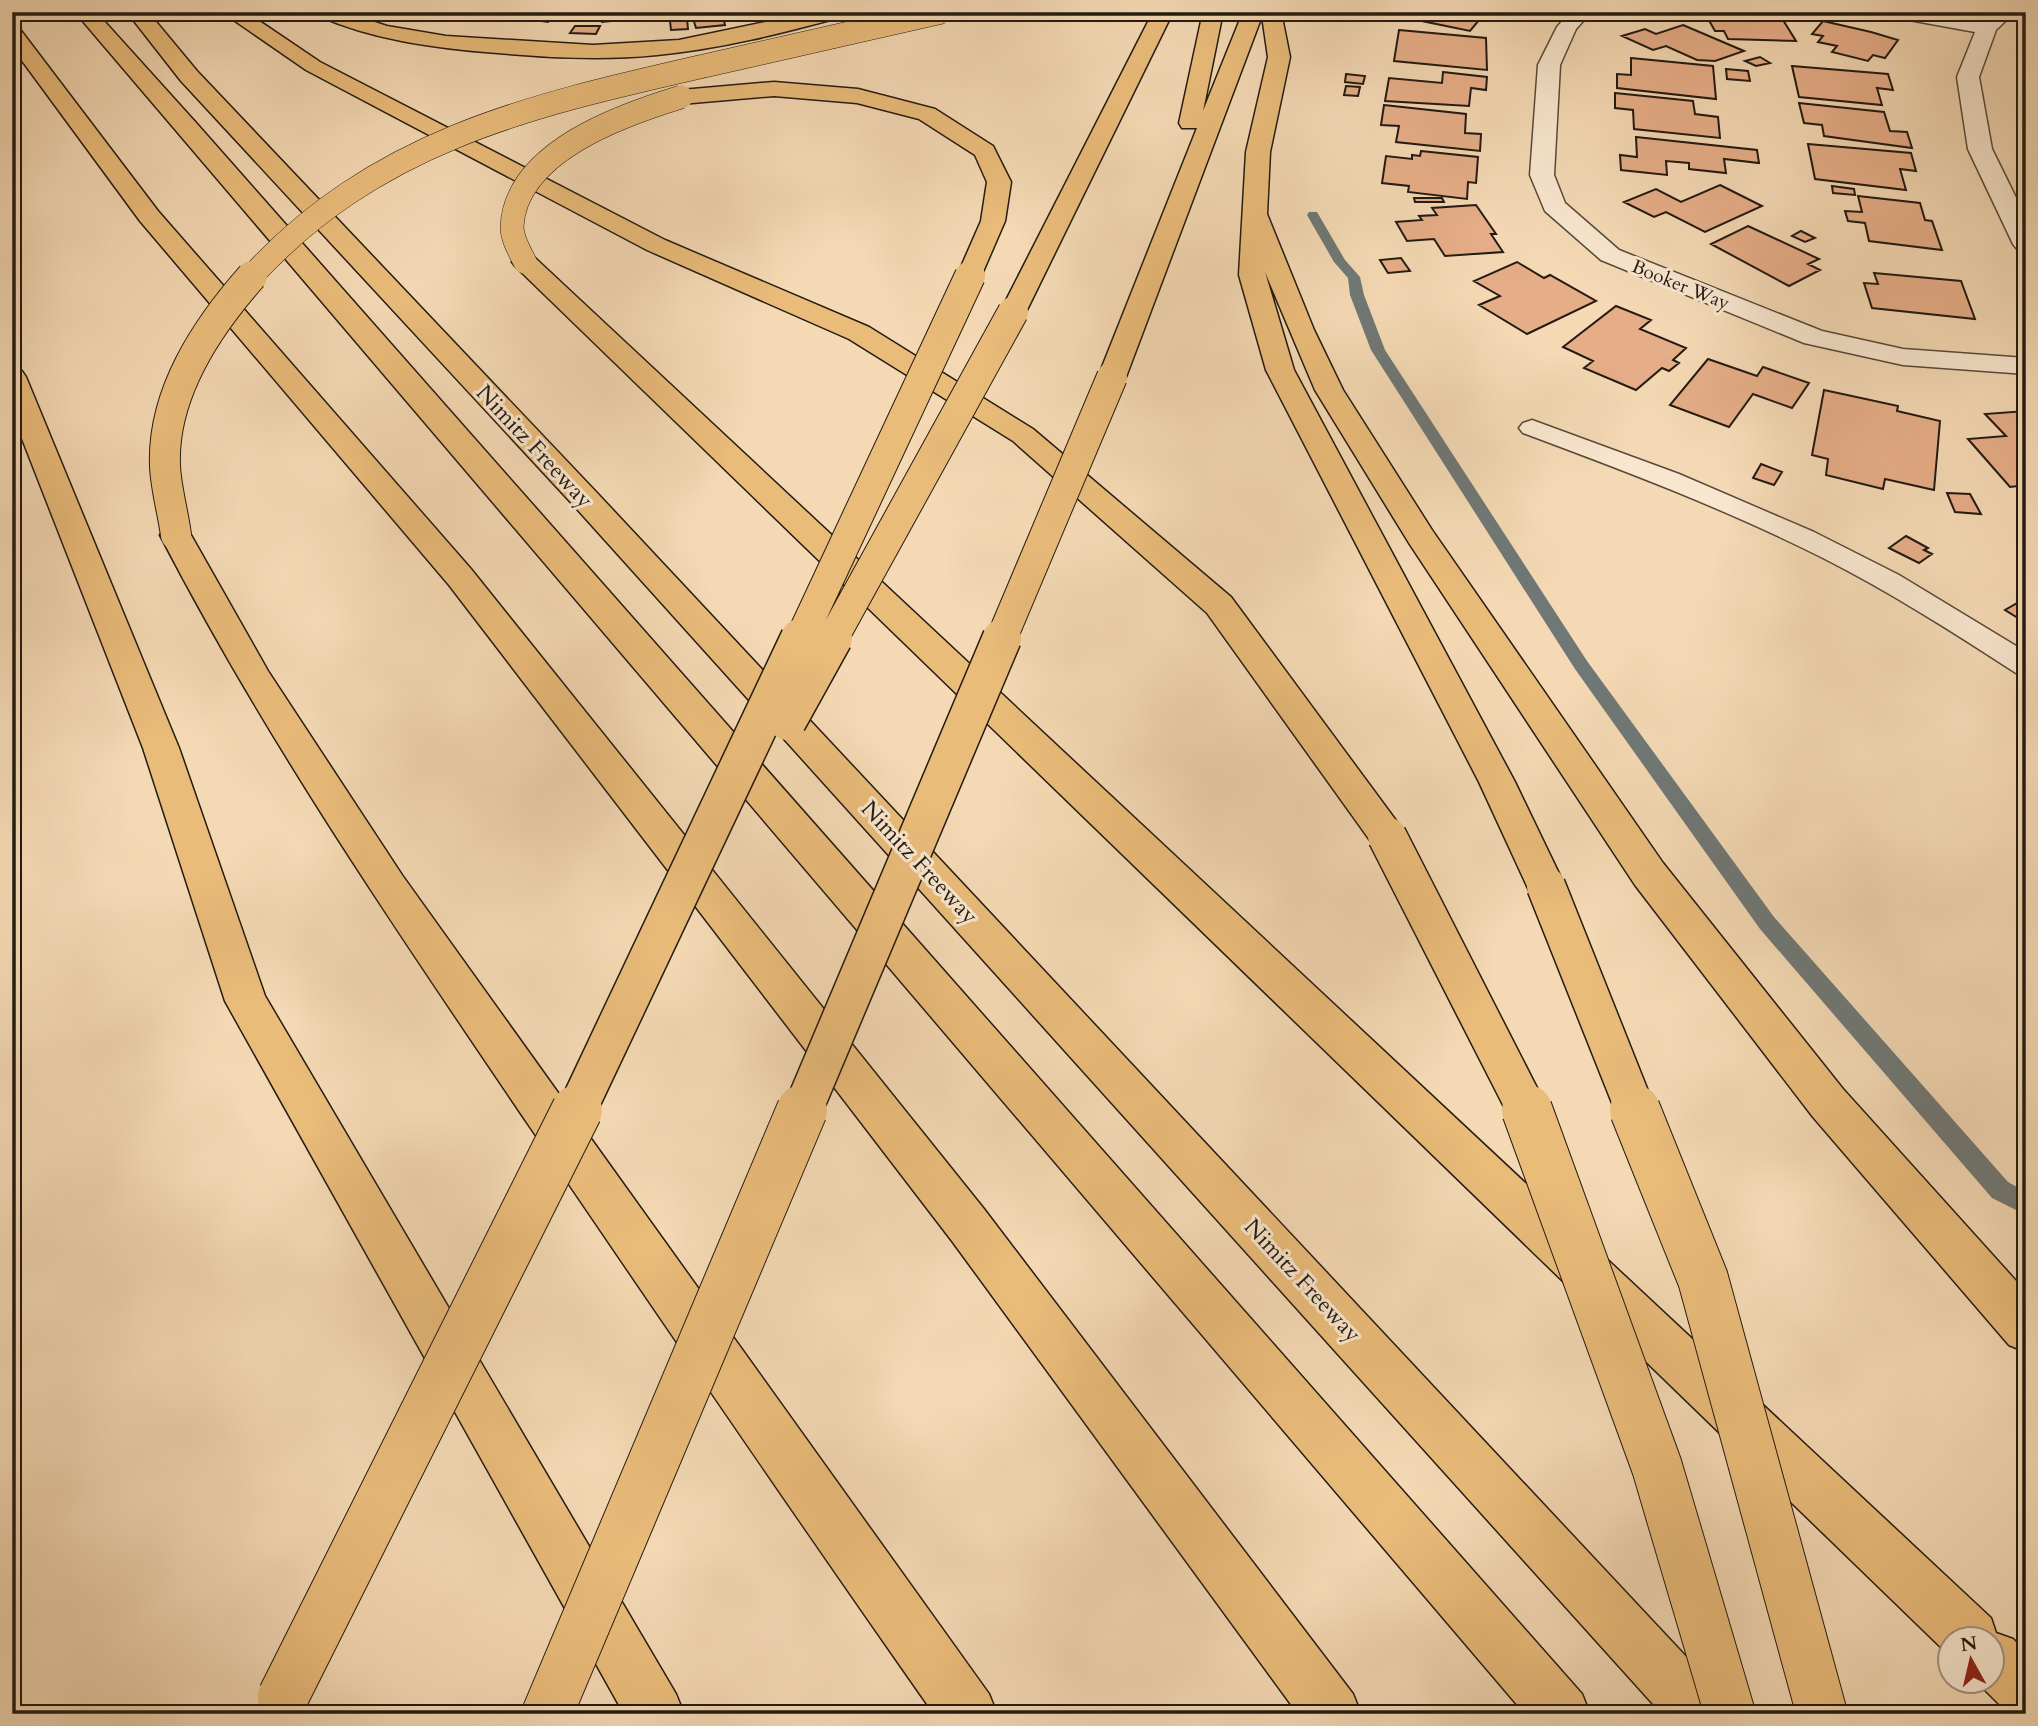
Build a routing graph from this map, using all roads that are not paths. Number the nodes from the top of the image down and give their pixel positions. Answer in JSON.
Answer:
{"nodes":[{"id":1,"x":85,"y":12,"type":"edge"},
{"id":2,"x":137,"y":12,"type":"edge"},
{"id":3,"x":232,"y":12,"type":"edge"},
{"id":4,"x":326,"y":12,"type":"edge"},
{"id":5,"x":838,"y":12,"type":"edge"},
{"id":6,"x":942,"y":12,"type":"edge"},
{"id":7,"x":1163,"y":12,"type":"edge"},
{"id":8,"x":1213,"y":12,"type":"edge"},
{"id":9,"x":1253,"y":12,"type":"edge"},
{"id":10,"x":1271,"y":12,"type":"edge"},
{"id":11,"x":1581,"y":12,"type":"edge"},
{"id":12,"x":1898,"y":12,"type":"edge"},
{"id":13,"x":2005,"y":12,"type":"edge"},
{"id":14,"x":1987,"y":29,"type":"junction"},
{"id":15,"x":12,"y":32,"type":"edge"},
{"id":16,"x":1254,"y":209,"type":"junction"},
{"id":17,"x":1166,"y":238,"type":"junction"},
{"id":18,"x":2026,"y":244,"type":"edge"},
{"id":19,"x":2026,"y":366,"type":"edge"},
{"id":20,"x":12,"y":377,"type":"edge"},
{"id":21,"x":1532,"y":428,"type":"dead end"},
{"id":22,"x":837,"y":559,"type":"edge"},
{"id":23,"x":837,"y":559,"type":"edge"},
{"id":24,"x":837,"y":559,"type":"edge"},
{"id":25,"x":837,"y":559,"type":"edge"},
{"id":26,"x":2026,"y":666,"type":"edge"},
{"id":27,"x":622,"y":1019,"type":"junction"},
{"id":28,"x":2026,"y":1328,"type":"edge"},
{"id":29,"x":1955,"y":1624,"type":"edge"},
{"id":30,"x":2007,"y":1673,"type":"edge"},
{"id":31,"x":2026,"y":1691,"type":"edge"},
{"id":32,"x":279,"y":1705,"type":"edge"},
{"id":33,"x":547,"y":1714,"type":"edge"},
{"id":34,"x":656,"y":1714,"type":"edge"},
{"id":35,"x":969,"y":1714,"type":"edge"},
{"id":36,"x":1333,"y":1714,"type":"edge"},
{"id":37,"x":1562,"y":1714,"type":"edge"},
{"id":38,"x":1701,"y":1714,"type":"edge"},
{"id":39,"x":1730,"y":1714,"type":"edge"},
{"id":40,"x":1822,"y":1714,"type":"edge"}],
"edges":[{"from":1,"to":37,"type":"highway"},
{"from":2,"to":38,"type":"highway","name":"Nimitz Freeway"},
{"from":3,"to":39,"type":"highway","bridge":true},
{"from":4,"to":5,"type":"highway"},
{"from":6,"to":35,"type":"highway","bridge":true},
{"from":7,"to":27,"type":"highway","bridge":true},
{"from":8,"to":17,"type":"highway"},
{"from":9,"to":17,"type":"highway"},
{"from":10,"to":16,"type":"highway"},
{"from":11,"to":19,"type":"street","name":"Booker Way"},
{"from":12,"to":14,"type":"street"},
{"from":13,"to":14,"type":"street"},
{"from":14,"to":18,"type":"street"},
{"from":15,"to":36,"type":"highway"},
{"from":16,"to":28,"type":"highway"},
{"from":16,"to":40,"type":"highway","bridge":true},
{"from":17,"to":33,"type":"highway","bridge":true},
{"from":20,"to":34,"type":"highway"},
{"from":21,"to":26,"type":"lane"},
{"from":22,"to":29,"type":"highway","bridge":true},
{"from":23,"to":24,"type":"highway","bridge":true},
{"from":25,"to":27,"type":"highway","bridge":true},
{"from":27,"to":32,"type":"highway","bridge":true},
{"from":30,"to":31,"type":"highway"}]}
